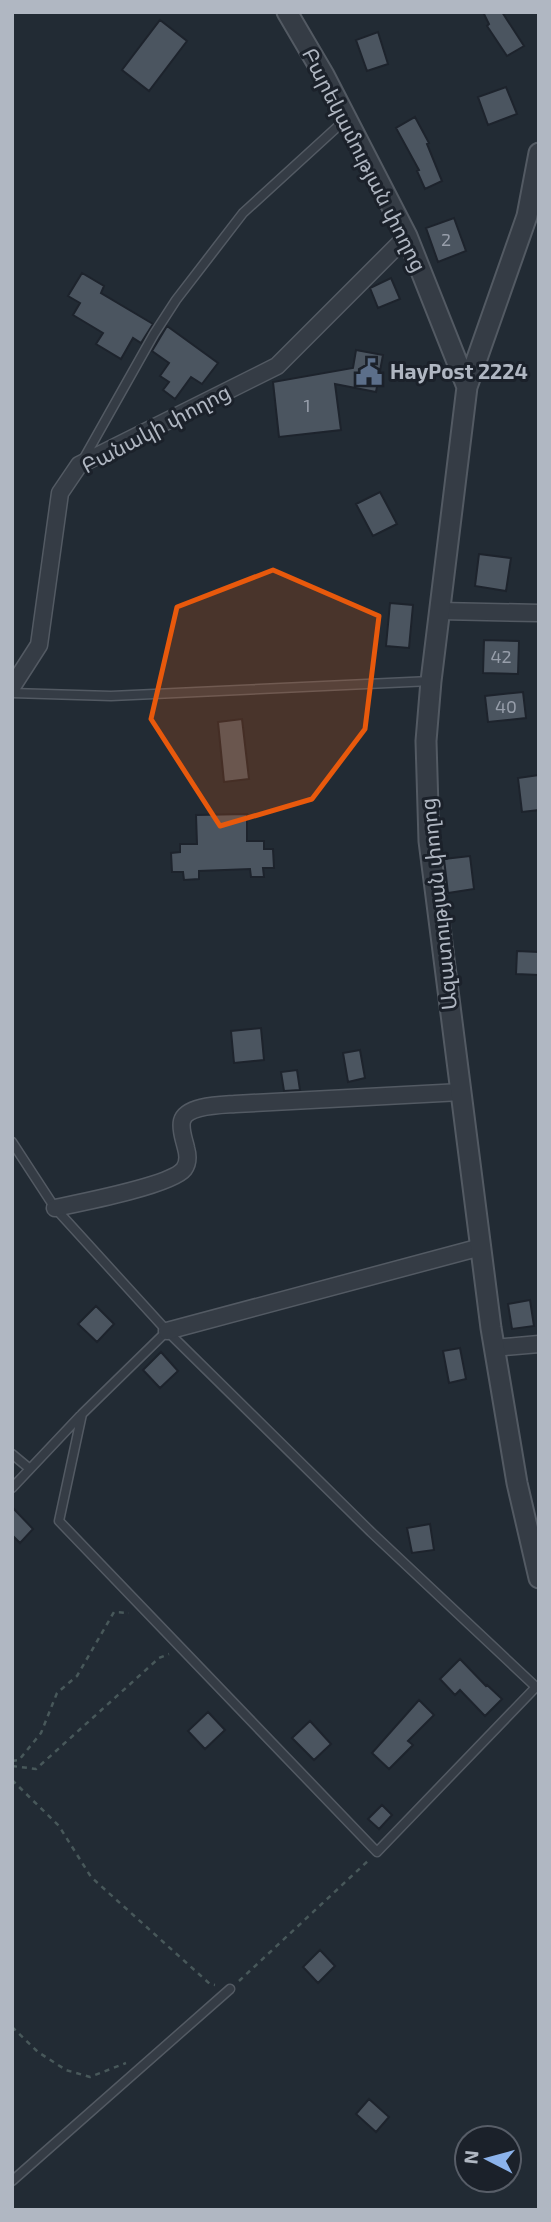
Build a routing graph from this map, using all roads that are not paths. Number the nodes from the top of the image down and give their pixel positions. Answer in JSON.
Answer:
{"nodes":[{"id":1,"x":287,"y":12,"type":"edge"},
{"id":2,"x":346,"y":119,"type":"junction"},
{"id":3,"x":538,"y":157,"type":"edge"},
{"id":4,"x":407,"y":236,"type":"junction"},
{"id":5,"x":467,"y":387,"type":"junction"},
{"id":6,"x":79,"y":465,"type":"junction"},
{"id":7,"x":440,"y":611,"type":"junction"},
{"id":8,"x":539,"y":613,"type":"edge"},
{"id":9,"x":431,"y":681,"type":"junction"},
{"id":10,"x":12,"y":687,"type":"edge"},
{"id":11,"x":12,"y":692,"type":"edge"},
{"id":12,"x":461,"y":1092,"type":"junction"},
{"id":13,"x":12,"y":1142,"type":"edge"},
{"id":14,"x":55,"y":1208,"type":"junction"},
{"id":15,"x":481,"y":1247,"type":"junction"},
{"id":16,"x":166,"y":1331,"type":"junction"},
{"id":17,"x":539,"y":1344,"type":"edge"},
{"id":18,"x":494,"y":1348,"type":"junction"},
{"id":19,"x":82,"y":1414,"type":"junction"},
{"id":20,"x":12,"y":1454,"type":"edge"},
{"id":21,"x":30,"y":1469,"type":"junction"},
{"id":22,"x":12,"y":1488,"type":"edge"},
{"id":23,"x":539,"y":1578,"type":"edge"},
{"id":24,"x":537,"y":1686,"type":"edge"},
{"id":25,"x":230,"y":1989,"type":"road end"},
{"id":26,"x":12,"y":2181,"type":"edge"}],
"edges":[{"from":1,"to":2,"type":"street","name":"Բարեկամության փողոց"},
{"from":2,"to":4,"type":"street","name":"Բարեկամության փողոց"},
{"from":2,"to":6,"type":"lane"},
{"from":3,"to":5,"type":"street","name":"Ազատության փողոց"},
{"from":4,"to":5,"type":"street","name":"Բարեկամության փողոց"},
{"from":4,"to":6,"type":"street","name":"Բանակի փողոց"},
{"from":5,"to":7,"type":"street","name":"Ազատության փողոց"},
{"from":6,"to":10,"type":"street","name":"Բանակի փողոց"},
{"from":7,"to":8,"type":"street"},
{"from":7,"to":9,"type":"street","name":"Ազատության փողոց"},
{"from":9,"to":11,"type":"lane"},
{"from":9,"to":12,"type":"street","name":"Ազատության փողոց"},
{"from":12,"to":14,"type":"street"},
{"from":12,"to":15,"type":"street","name":"Ազատության փողոց"},
{"from":13,"to":14,"type":"lane"},
{"from":14,"to":16,"type":"lane"},
{"from":15,"to":16,"type":"street"},
{"from":15,"to":18,"type":"street","name":"Ազատության փողոց"},
{"from":16,"to":19,"type":"lane"},
{"from":16,"to":24,"type":"lane"},
{"from":17,"to":18,"type":"street"},
{"from":18,"to":23,"type":"street","name":"Ազատության փողոց"},
{"from":19,"to":21,"type":"lane"},
{"from":19,"to":24,"type":"lane"},
{"from":20,"to":21,"type":"lane"},
{"from":21,"to":22,"type":"lane"},
{"from":25,"to":26,"type":"lane"}]}
